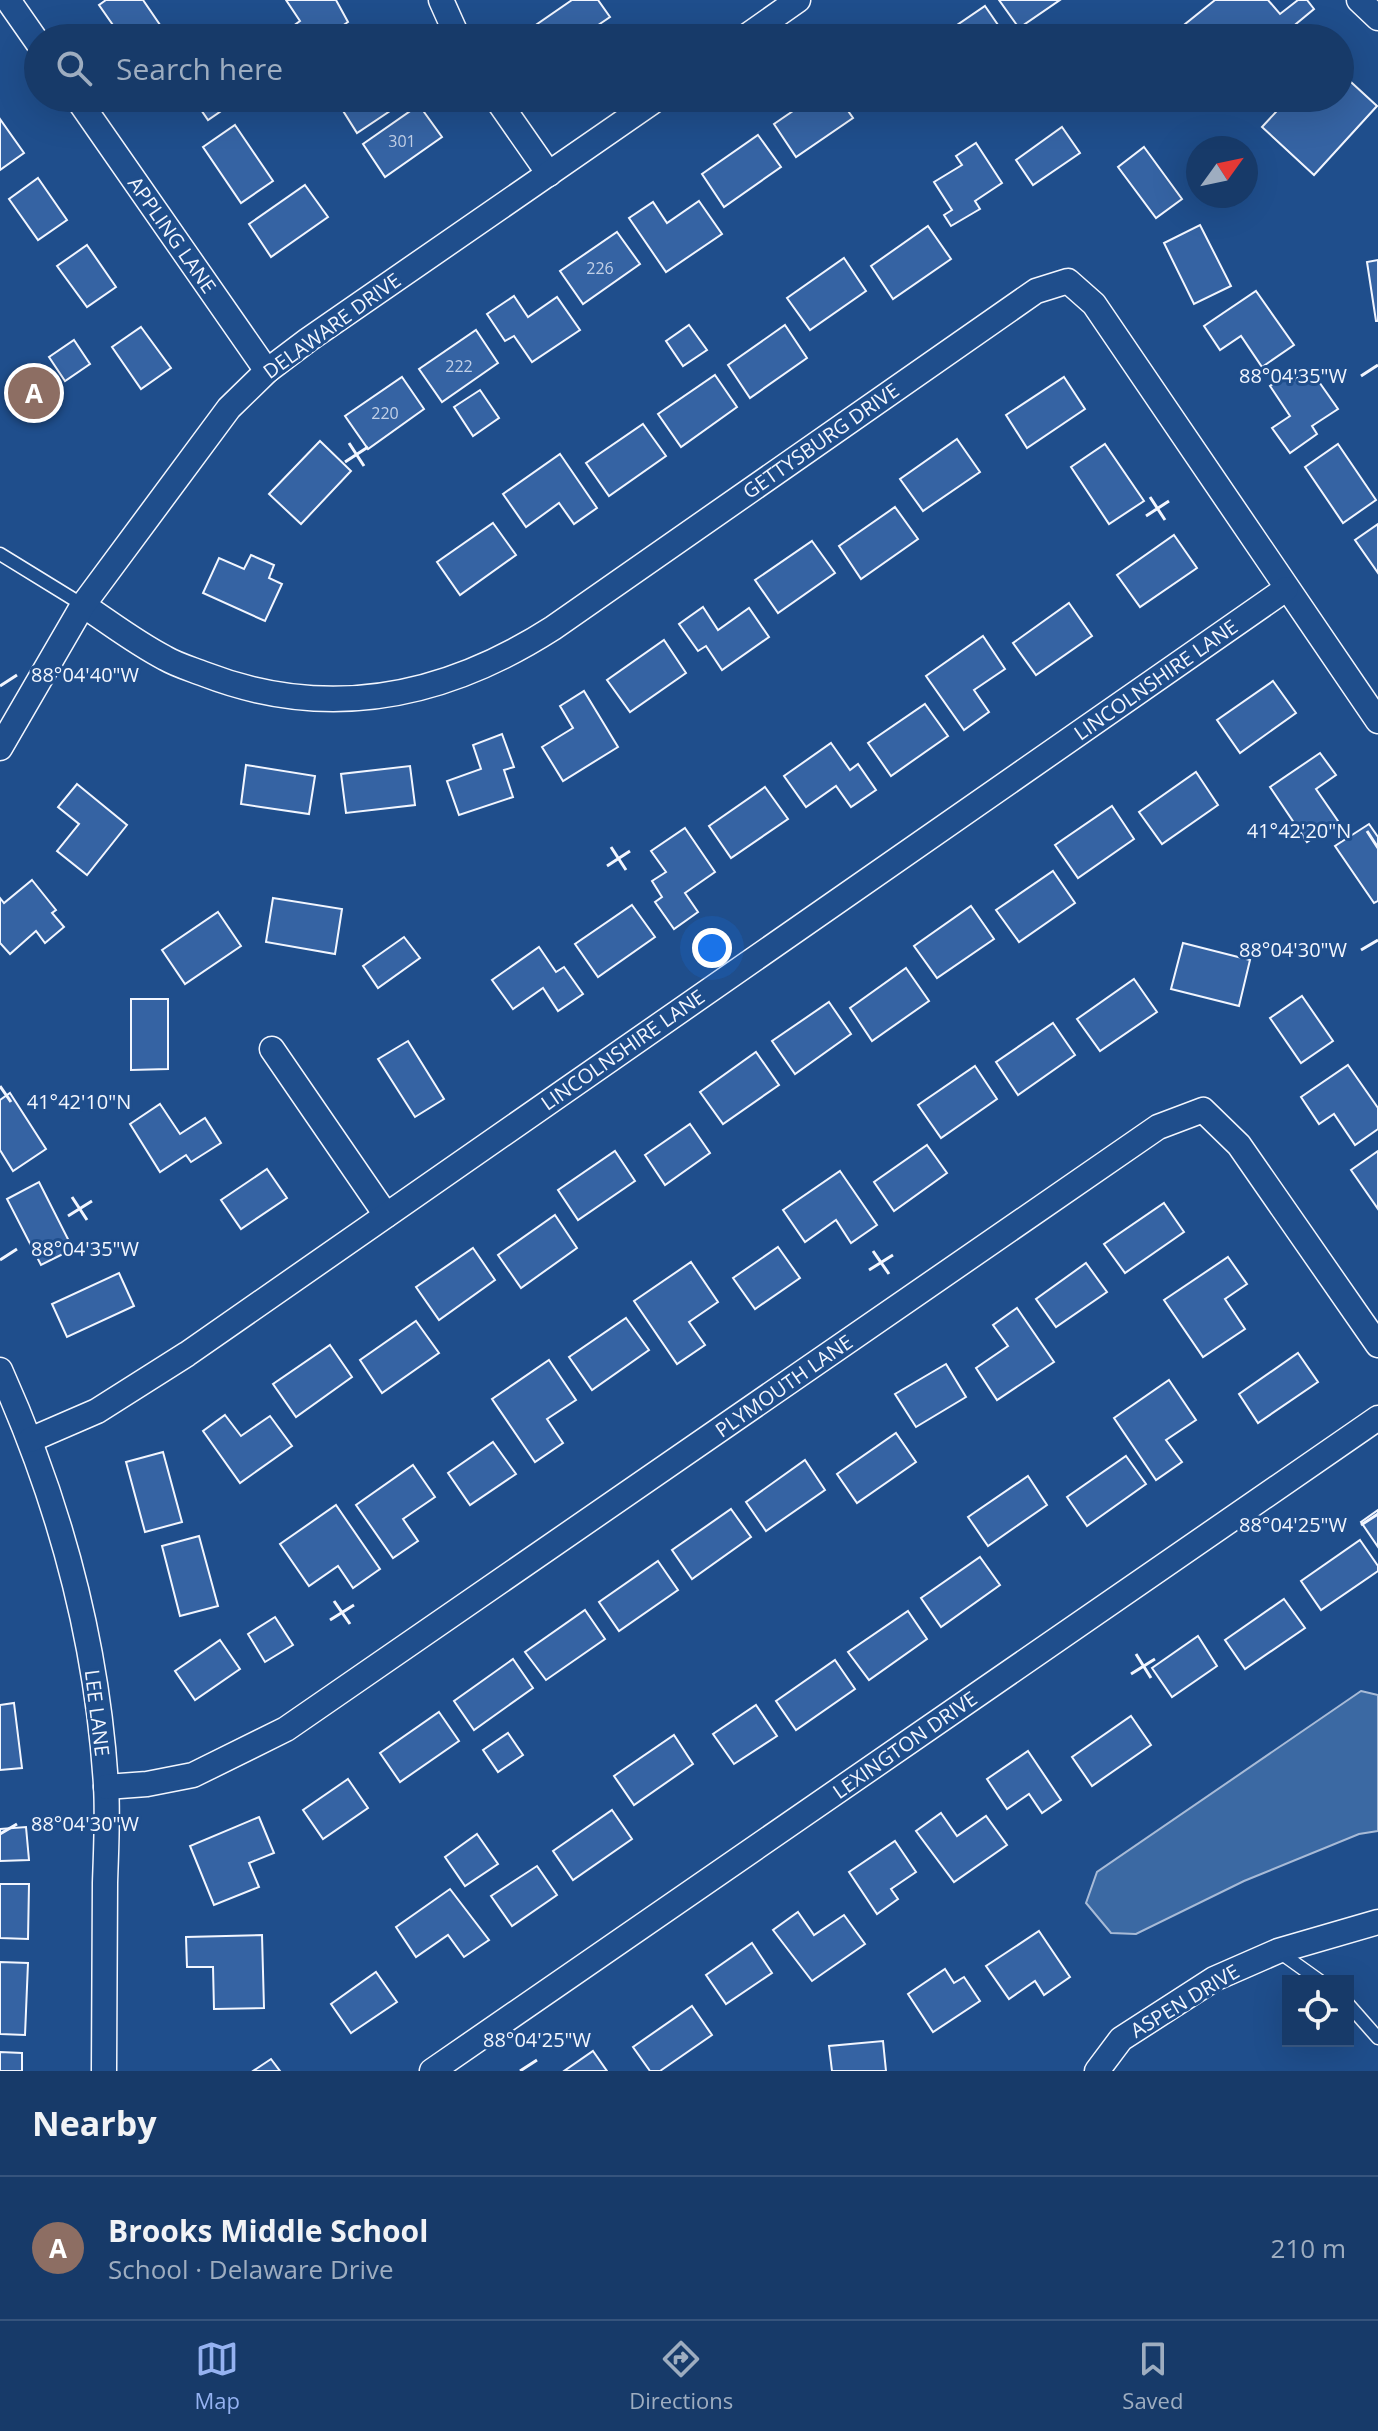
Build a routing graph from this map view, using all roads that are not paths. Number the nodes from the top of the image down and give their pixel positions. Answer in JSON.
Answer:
{"nodes":[{"id":1,"x":8,"y":0,"type":"edge"},
{"id":2,"x":441,"y":0,"type":"edge"},
{"id":3,"x":798,"y":0,"type":"edge"},
{"id":4,"x":1359,"y":0,"type":"edge"},
{"id":5,"x":1378,"y":18,"type":"edge"},
{"id":6,"x":25,"y":24,"type":"edge"},
{"id":7,"x":452,"y":24,"type":"edge"},
{"id":8,"x":764,"y":24,"type":"edge"},
{"id":9,"x":87,"y":112,"type":"edge"},
{"id":10,"x":506,"y":112,"type":"edge"},
{"id":11,"x":638,"y":112,"type":"edge"},
{"id":12,"x":549,"y":174,"type":"junction"},
{"id":13,"x":267,"y":371,"type":"junction"},
{"id":14,"x":0,"y":554,"type":"edge"},
{"id":15,"x":1286,"y":589,"type":"junction"},
{"id":16,"x":83,"y":605,"type":"junction"},
{"id":17,"x":1378,"y":721,"type":"edge"},
{"id":18,"x":0,"y":748,"type":"edge"},
{"id":19,"x":272,"y":1049,"type":"dead end"},
{"id":20,"x":386,"y":1215,"type":"junction"},
{"id":21,"x":1378,"y":1345,"type":"edge"},
{"id":22,"x":0,"y":1370,"type":"edge"},
{"id":23,"x":1378,"y":1418,"type":"edge"},
{"id":24,"x":30,"y":1440,"type":"junction"},
{"id":25,"x":106,"y":1787,"type":"junction"},
{"id":26,"x":1378,"y":1922,"type":"edge"},
{"id":27,"x":1278,"y":1951,"type":"junction"},
{"id":28,"x":1312,"y":1975,"type":"edge"},
{"id":29,"x":1354,"y":2011,"type":"edge"},
{"id":30,"x":1378,"y":2038,"type":"edge"},
{"id":31,"x":104,"y":2071,"type":"edge"},
{"id":32,"x":432,"y":2071,"type":"edge"},
{"id":33,"x":1097,"y":2071,"type":"edge"}],
"edges":[{"from":1,"to":6,"type":"street"},
{"from":2,"to":7,"type":"street"},
{"from":3,"to":8,"type":"street"},
{"from":4,"to":5,"type":"street"},
{"from":9,"to":13,"type":"street","name":"APPLING LANE"},
{"from":10,"to":12,"type":"street"},
{"from":11,"to":12,"type":"street","name":"DELAWARE DRIVE"},
{"from":12,"to":13,"type":"street","name":"DELAWARE DRIVE"},
{"from":13,"to":16,"type":"street","name":"DELAWARE DRIVE"},
{"from":14,"to":16,"type":"lane"},
{"from":15,"to":16,"type":"street","name":"GETTYSBURG DRIVE"},
{"from":15,"to":17,"type":"street","name":"GETTYSBURG DRIVE"},
{"from":15,"to":20,"type":"street","name":"LINCOLNSHIRE LANE"},
{"from":16,"to":18,"type":"street","name":"DELAWARE DRIVE"},
{"from":19,"to":20,"type":"street"},
{"from":20,"to":24,"type":"street","name":"LINCOLNSHIRE LANE"},
{"from":21,"to":25,"type":"street","name":"PLYMOUTH LANE"},
{"from":22,"to":24,"type":"street","name":"LEE LANE"},
{"from":23,"to":32,"type":"street","name":"LEXINGTON DRIVE"},
{"from":24,"to":25,"type":"street","name":"LEE LANE"},
{"from":25,"to":31,"type":"street","name":"LEE LANE"},
{"from":26,"to":27,"type":"street","name":"ASPEN DRIVE"},
{"from":27,"to":28,"type":"lane"},
{"from":27,"to":33,"type":"street","name":"ASPEN DRIVE"},
{"from":29,"to":30,"type":"lane"}]}
